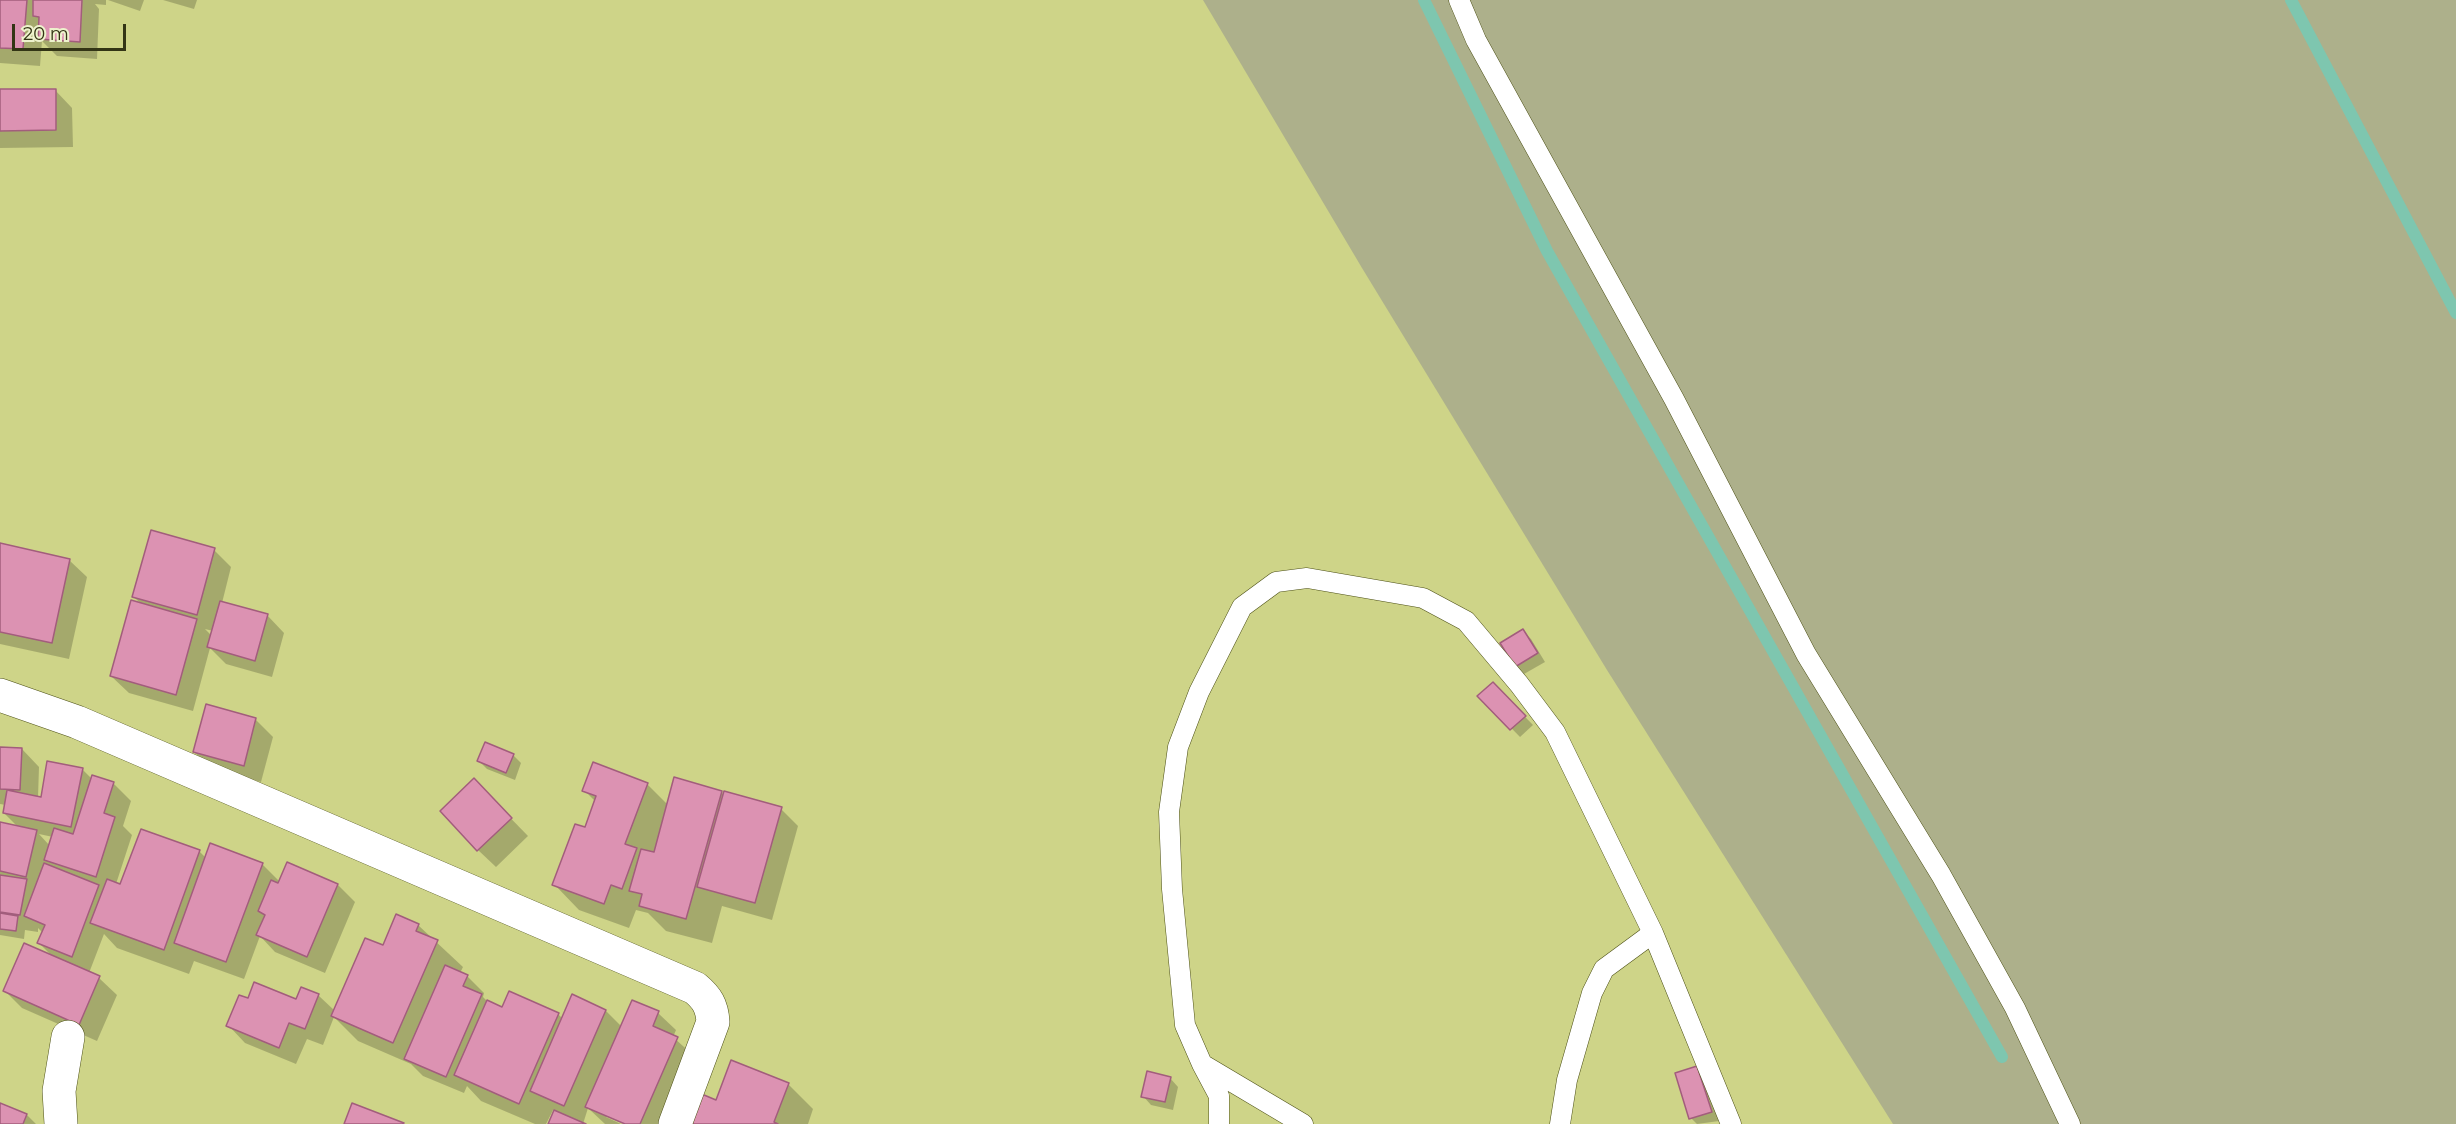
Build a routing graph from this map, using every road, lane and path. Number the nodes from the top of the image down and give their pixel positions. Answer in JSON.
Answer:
{"nodes":[{"id":1,"x":1459,"y":0,"type":"edge"},
{"id":2,"x":0,"y":695,"type":"edge"},
{"id":3,"x":1653,"y":933,"type":"junction"},
{"id":4,"x":68,"y":1037,"type":"dead end"},
{"id":5,"x":1202,"y":1064,"type":"junction"},
{"id":6,"x":61,"y":1124,"type":"edge"},
{"id":7,"x":675,"y":1124,"type":"edge"},
{"id":8,"x":1219,"y":1124,"type":"edge"},
{"id":9,"x":1303,"y":1124,"type":"edge"},
{"id":10,"x":1560,"y":1124,"type":"edge"},
{"id":11,"x":1731,"y":1124,"type":"edge"},
{"id":12,"x":2070,"y":1124,"type":"edge"}],
"edges":[{"from":1,"to":12,"type":"lane"},
{"from":2,"to":7,"type":"street"},
{"from":3,"to":5,"type":"lane"},
{"from":3,"to":10,"type":"lane"},
{"from":3,"to":11,"type":"lane"},
{"from":4,"to":6,"type":"street"},
{"from":5,"to":8,"type":"lane"},
{"from":5,"to":9,"type":"lane"}]}
